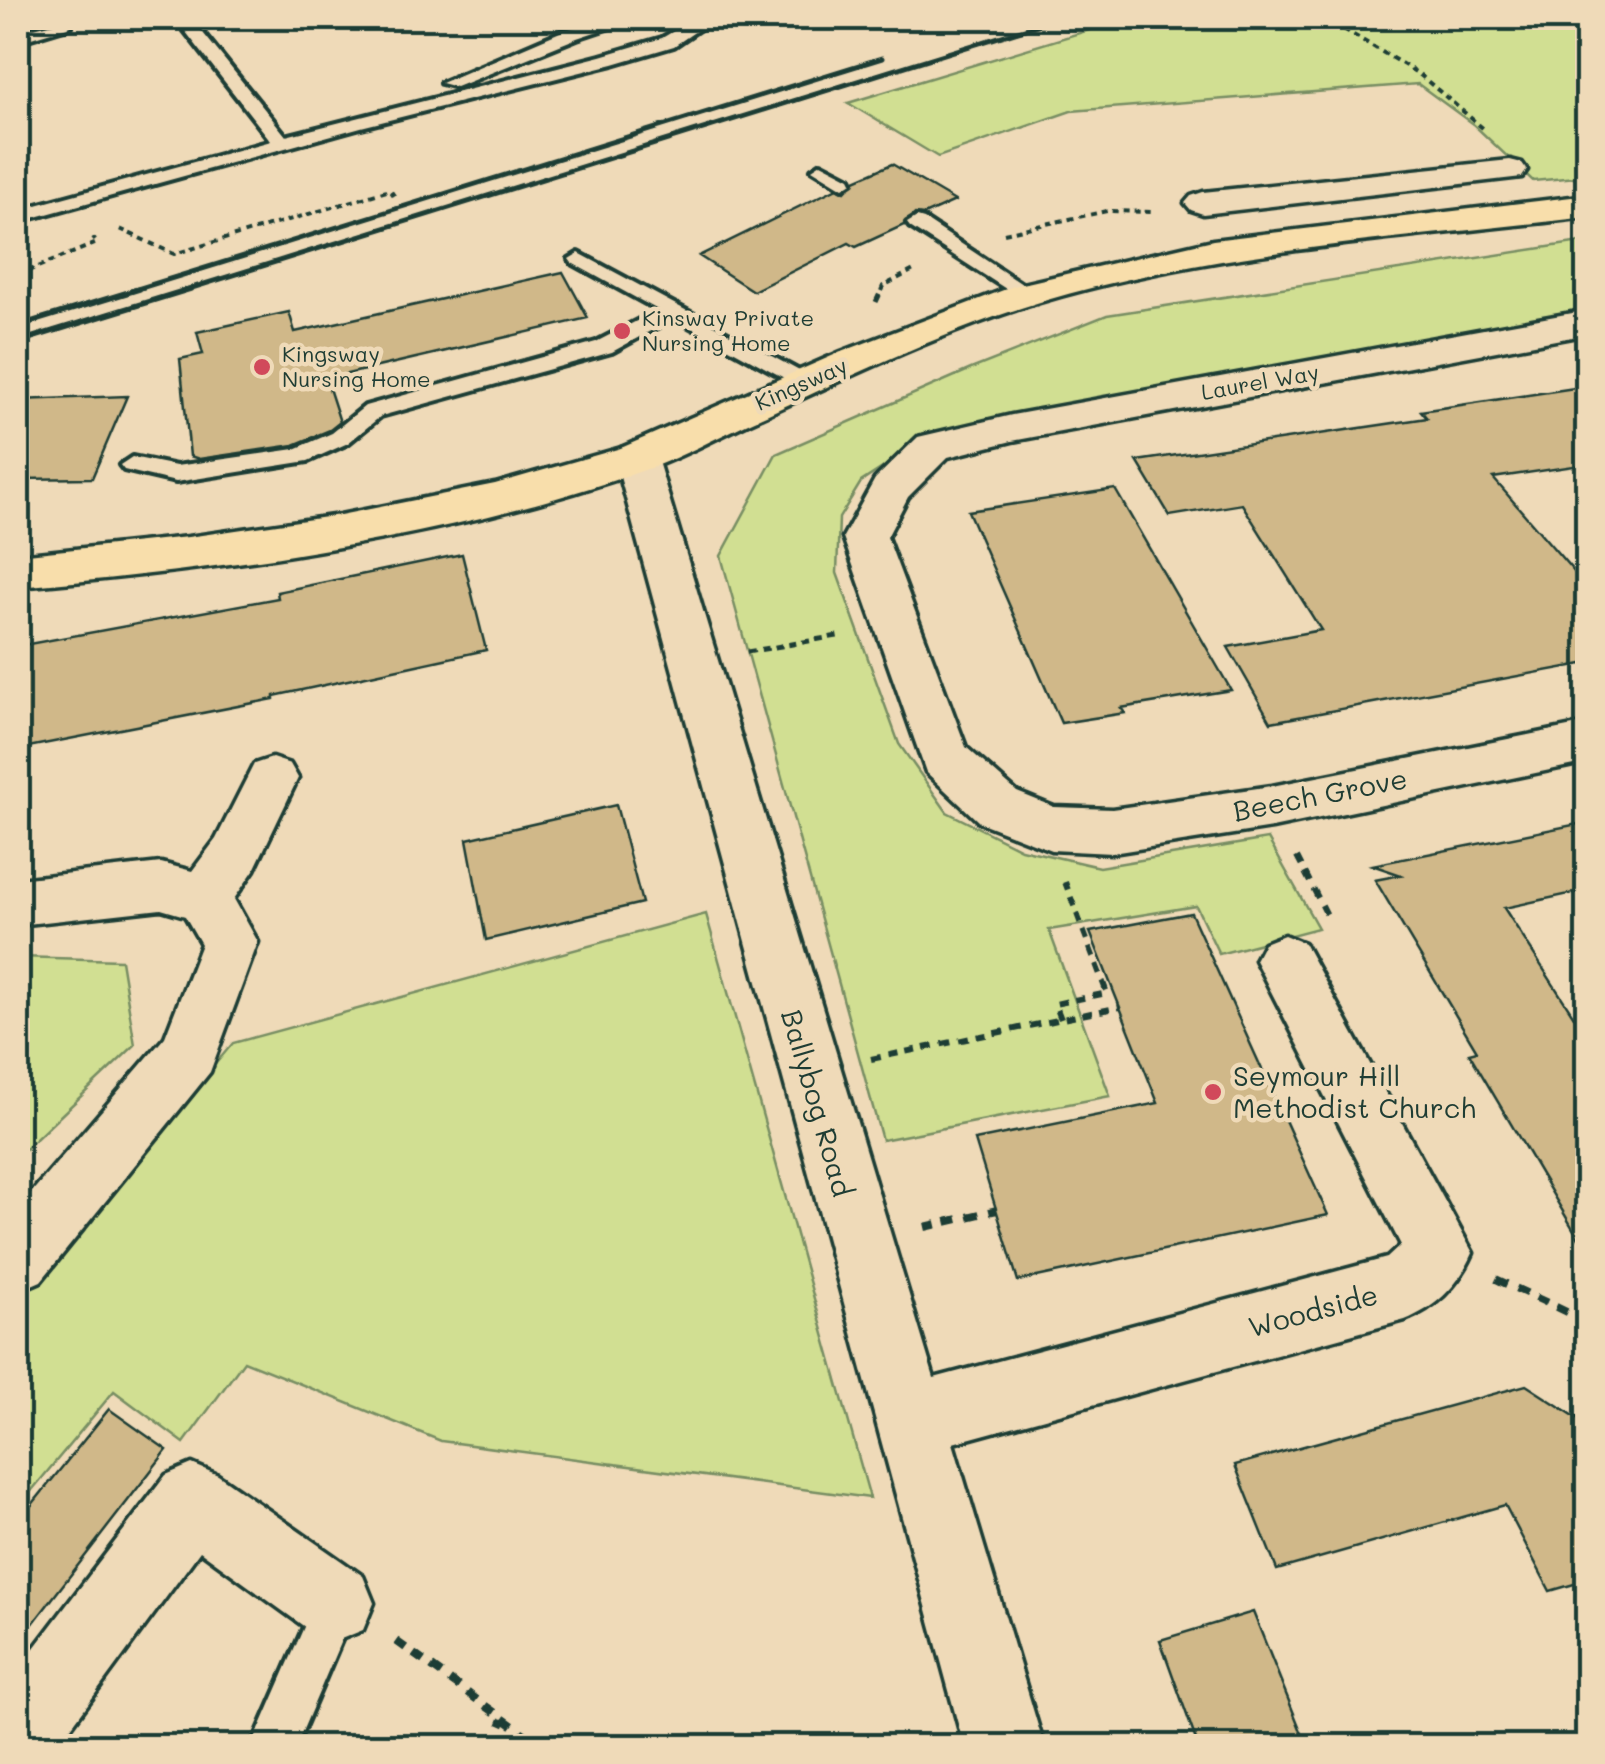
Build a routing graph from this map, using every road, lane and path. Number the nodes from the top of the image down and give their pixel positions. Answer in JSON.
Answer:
{"nodes":[{"id":1,"x":60,"y":18,"type":"edge"},
{"id":2,"x":183,"y":18,"type":"edge"},
{"id":3,"x":630,"y":18,"type":"edge"},
{"id":4,"x":707,"y":18,"type":"edge"},
{"id":5,"x":1325,"y":18,"type":"edge"},
{"id":6,"x":18,"y":37,"type":"edge"},
{"id":7,"x":355,"y":122,"type":"junction"},
{"id":8,"x":1492,"y":135,"type":"dead end"},
{"id":9,"x":282,"y":143,"type":"junction"},
{"id":10,"x":821,"y":169,"type":"dead end"},
{"id":11,"x":1510,"y":170,"type":"dead end"},
{"id":12,"x":843,"y":182,"type":"dead end"},
{"id":13,"x":1323,"y":187,"type":"junction"},
{"id":14,"x":395,"y":198,"type":"dead end"},
{"id":15,"x":1203,"y":203,"type":"dead end"},
{"id":16,"x":1588,"y":206,"type":"edge"},
{"id":17,"x":18,"y":216,"type":"edge"},
{"id":18,"x":917,"y":223,"type":"dead end"},
{"id":19,"x":1365,"y":232,"type":"junction"},
{"id":20,"x":579,"y":259,"type":"dead end"},
{"id":21,"x":18,"y":275,"type":"edge"},
{"id":22,"x":1027,"y":294,"type":"junction"},
{"id":23,"x":674,"y":310,"type":"junction"},
{"id":24,"x":1588,"y":322,"type":"edge"},
{"id":25,"x":807,"y":381,"type":"junction"},
{"id":26,"x":636,"y":458,"type":"junction"},
{"id":27,"x":132,"y":464,"type":"dead end"},
{"id":28,"x":18,"y":571,"type":"edge"},
{"id":29,"x":894,"y":627,"type":"junction"},
{"id":30,"x":693,"y":661,"type":"junction"},
{"id":31,"x":1588,"y":742,"type":"edge"},
{"id":32,"x":272,"y":778,"type":"dead end"},
{"id":33,"x":1272,"y":807,"type":"junction"},
{"id":34,"x":1051,"y":828,"type":"junction"},
{"id":35,"x":204,"y":898,"type":"junction"},
{"id":36,"x":18,"y":902,"type":"edge"},
{"id":37,"x":1284,"y":960,"type":"joint"},
{"id":38,"x":1120,"y":1008,"type":"dead end"},
{"id":39,"x":1061,"y":1019,"type":"junction"},
{"id":40,"x":809,"y":1072,"type":"junction"},
{"id":41,"x":1440,"y":1253,"type":"junction"},
{"id":42,"x":18,"y":1258,"type":"edge"},
{"id":43,"x":1588,"y":1322,"type":"edge"},
{"id":44,"x":912,"y":1419,"type":"junction"},
{"id":45,"x":336,"y":1603,"type":"junction"},
{"id":46,"x":502,"y":1719,"type":"junction"},
{"id":47,"x":18,"y":1733,"type":"edge"},
{"id":48,"x":274,"y":1746,"type":"edge"},
{"id":49,"x":492,"y":1746,"type":"edge"},
{"id":50,"x":541,"y":1746,"type":"edge"},
{"id":51,"x":1004,"y":1746,"type":"edge"}],
"edges":[{"from":1,"to":6,"type":"lane"},
{"from":2,"to":9,"type":"lane"},
{"from":3,"to":7,"type":"lane"},
{"from":4,"to":7,"type":"lane"},
{"from":5,"to":8,"type":"path"},
{"from":7,"to":9,"type":"lane"},
{"from":9,"to":17,"type":"lane"},
{"from":10,"to":12,"type":"lane"},
{"from":11,"to":13,"type":"street"},
{"from":13,"to":15,"type":"street"},
{"from":13,"to":19,"type":"street"},
{"from":14,"to":21,"type":"path"},
{"from":16,"to":19,"type":"main road","name":"Kingsway"},
{"from":18,"to":22,"type":"lane"},
{"from":19,"to":22,"type":"main road","name":"Kingsway"},
{"from":20,"to":23,"type":"lane"},
{"from":22,"to":25,"type":"main road","name":"Kingsway"},
{"from":23,"to":25,"type":"lane"},
{"from":23,"to":27,"type":"lane"},
{"from":24,"to":29,"type":"street","name":"Laurel Way"},
{"from":25,"to":26,"type":"main road","name":"Kingsway"},
{"from":26,"to":28,"type":"main road","name":"Kingsway"},
{"from":26,"to":30,"type":"street","name":"Ballybog Road"},
{"from":29,"to":30,"type":"path"},
{"from":29,"to":34,"type":"street"},
{"from":30,"to":40,"type":"street","name":"Ballybog Road"},
{"from":31,"to":33,"type":"street","name":"Beech Grove"},
{"from":32,"to":35,"type":"street"},
{"from":33,"to":34,"type":"street","name":"Beech Grove"},
{"from":33,"to":37,"type":"path"},
{"from":34,"to":39,"type":"path"},
{"from":35,"to":36,"type":"street"},
{"from":35,"to":42,"type":"street"},
{"from":37,"to":41,"type":"street"},
{"from":38,"to":39,"type":"path"},
{"from":39,"to":40,"type":"path"},
{"from":40,"to":44,"type":"street","name":"Ballybog Road"},
{"from":41,"to":43,"type":"path"},
{"from":41,"to":44,"type":"street","name":"Woodside"},
{"from":44,"to":51,"type":"street","name":"Ballybog Road"},
{"from":45,"to":46,"type":"path"},
{"from":45,"to":47,"type":"street"},
{"from":45,"to":48,"type":"lane"},
{"from":46,"to":49,"type":"path"},
{"from":46,"to":50,"type":"path"}]}
